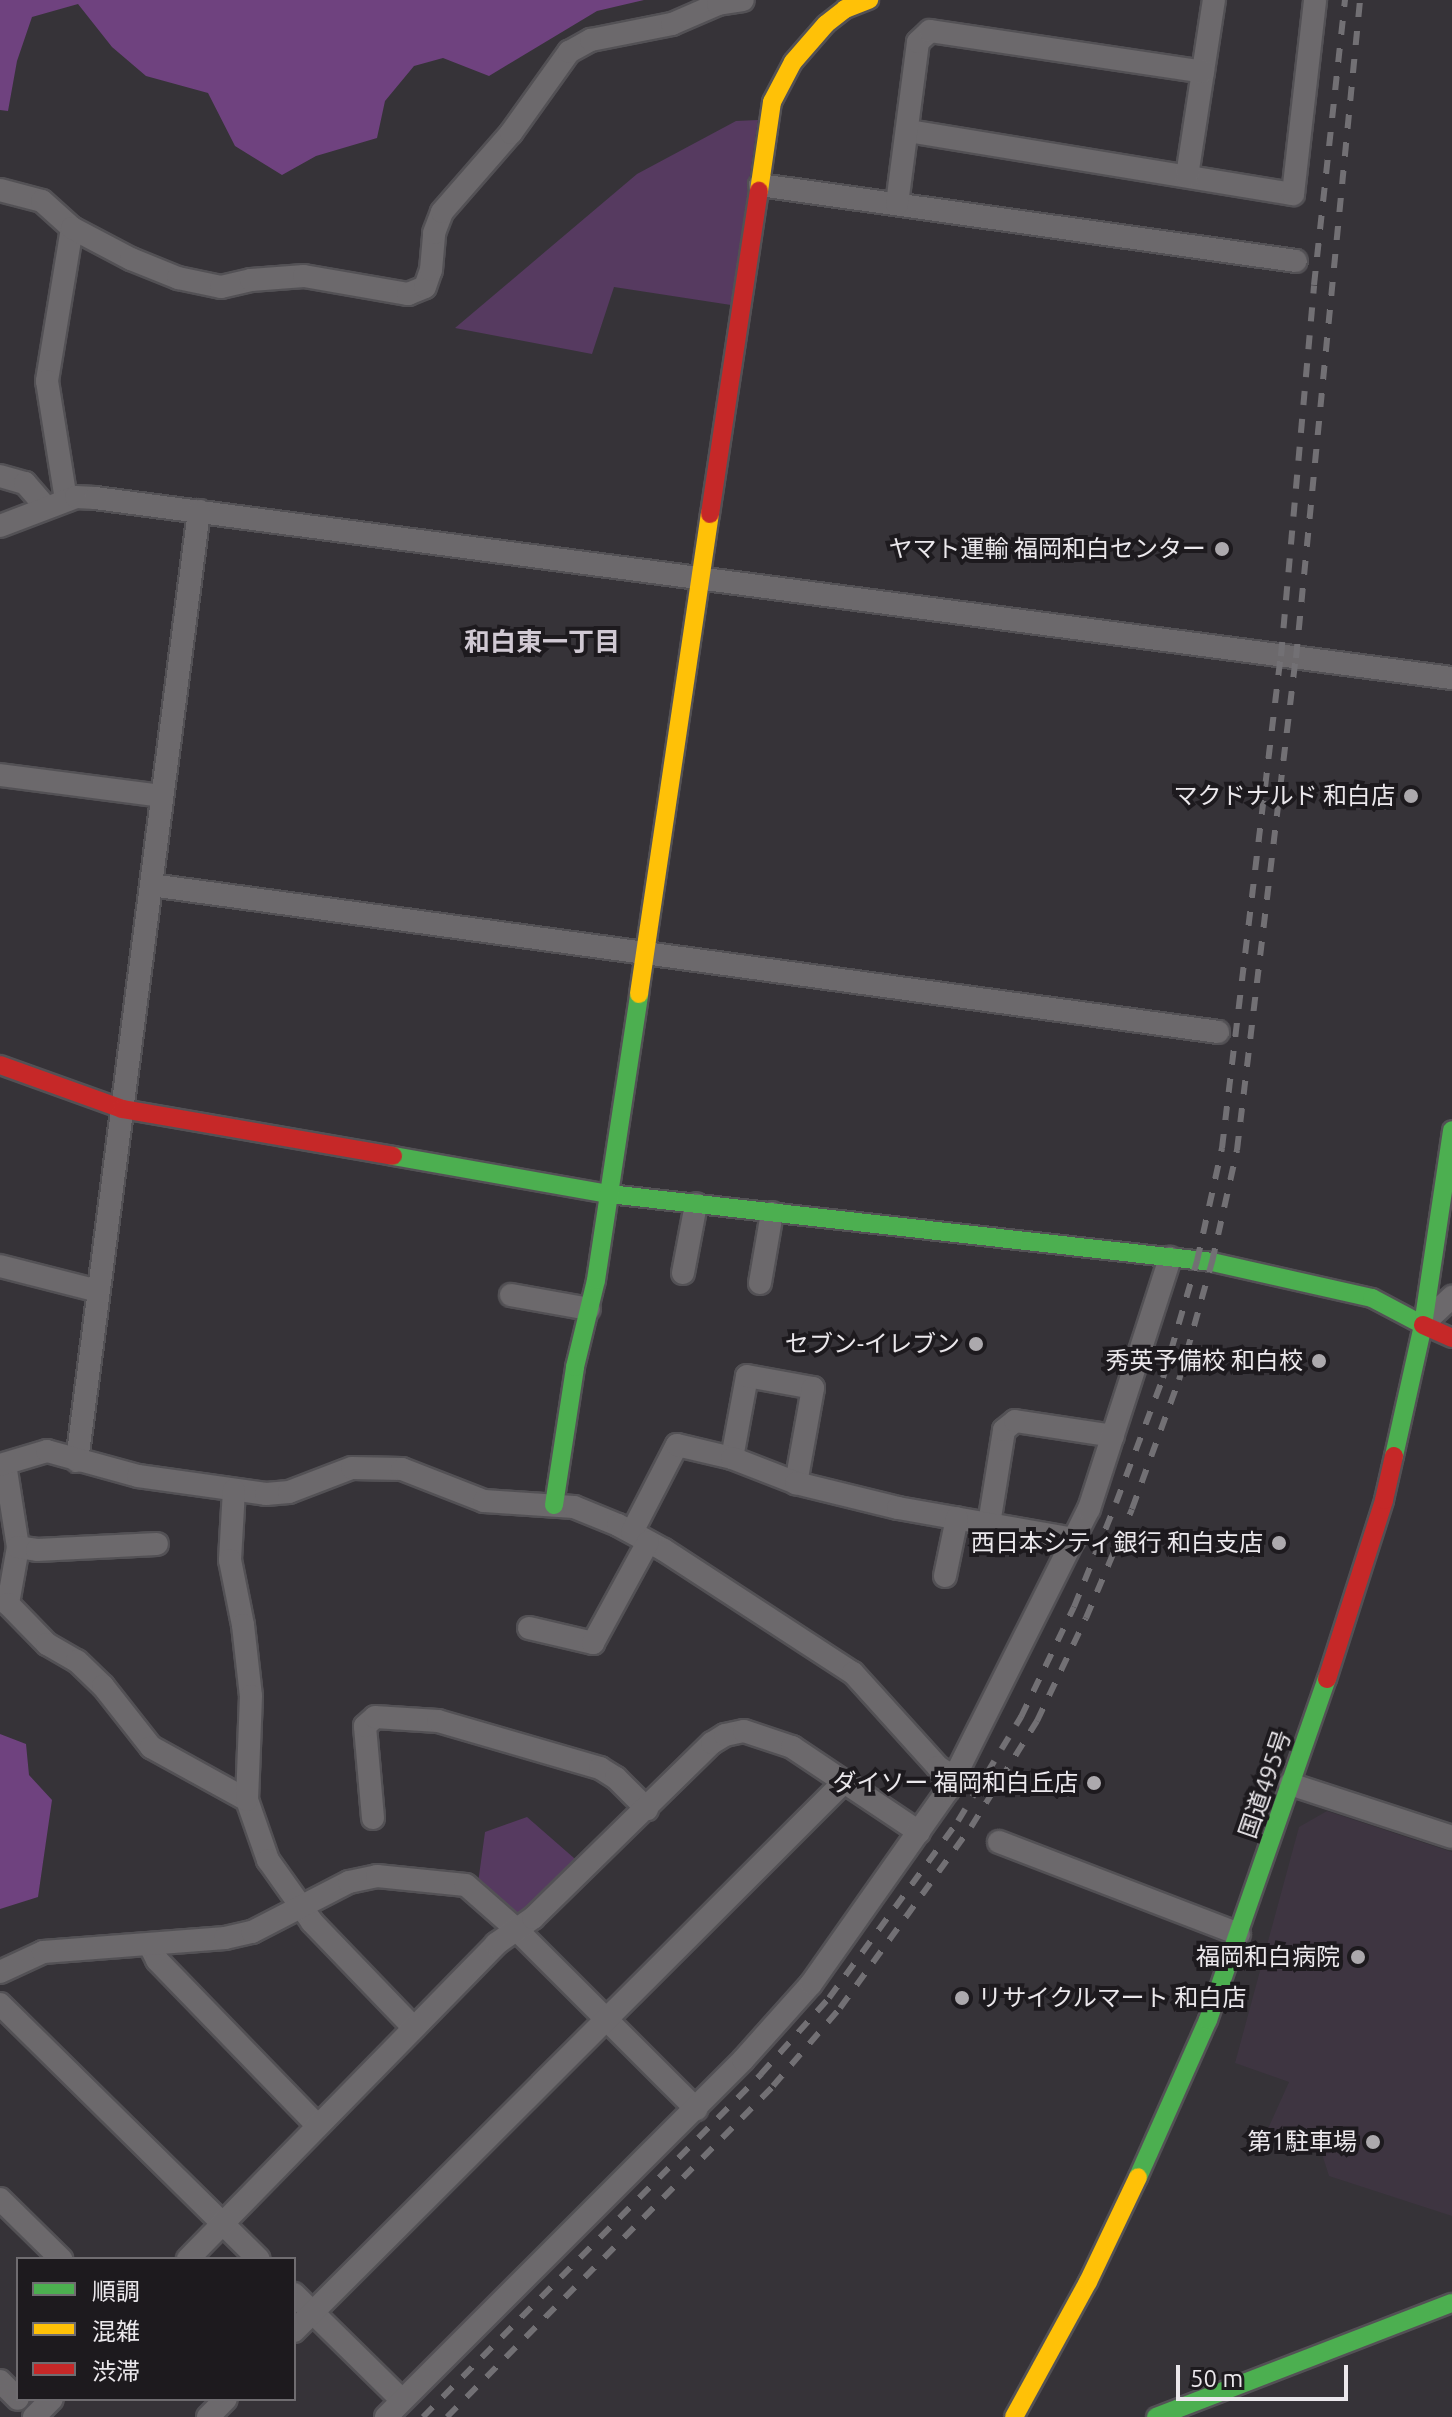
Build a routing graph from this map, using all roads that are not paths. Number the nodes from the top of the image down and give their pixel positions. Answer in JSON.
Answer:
{"nodes":[{"id":1,"x":743,"y":0,"type":"edge"},
{"id":2,"x":869,"y":0,"type":"edge"},
{"id":3,"x":1214,"y":0,"type":"edge"},
{"id":4,"x":1315,"y":0,"type":"edge"},
{"id":5,"x":839,"y":4,"type":"edge"},
{"id":6,"x":1203,"y":72,"type":"junction"},
{"id":7,"x":908,"y":131,"type":"junction"},
{"id":8,"x":1187,"y":176,"type":"junction"},
{"id":9,"x":760,"y":185,"type":"junction"},
{"id":10,"x":0,"y":190,"type":"edge"},
{"id":11,"x":897,"y":204,"type":"junction"},
{"id":12,"x":72,"y":228,"type":"junction"},
{"id":13,"x":1296,"y":261,"type":"dead end"},
{"id":14,"x":0,"y":476,"type":"edge"},
{"id":15,"x":56,"y":504,"type":"junction"},
{"id":16,"x":199,"y":511,"type":"junction"},
{"id":17,"x":0,"y":526,"type":"edge"},
{"id":18,"x":703,"y":578,"type":"junction"},
{"id":19,"x":1452,"y":678,"type":"edge"},
{"id":20,"x":0,"y":775,"type":"edge"},
{"id":21,"x":162,"y":796,"type":"junction"},
{"id":22,"x":151,"y":885,"type":"junction"},
{"id":23,"x":645,"y":953,"type":"junction"},
{"id":24,"x":1218,"y":1032,"type":"dead end"},
{"id":25,"x":0,"y":1065,"type":"edge"},
{"id":26,"x":122,"y":1109,"type":"junction"},
{"id":27,"x":1451,"y":1140,"type":"edge"},
{"id":28,"x":609,"y":1194,"type":"junction"},
{"id":29,"x":696,"y":1204,"type":"junction"},
{"id":30,"x":772,"y":1213,"type":"junction"},
{"id":31,"x":1170,"y":1258,"type":"junction"},
{"id":32,"x":0,"y":1266,"type":"edge"},
{"id":33,"x":683,"y":1273,"type":"dead end"},
{"id":34,"x":760,"y":1283,"type":"dead end"},
{"id":35,"x":98,"y":1291,"type":"junction"},
{"id":36,"x":511,"y":1295,"type":"dead end"},
{"id":37,"x":1452,"y":1297,"type":"edge"},
{"id":38,"x":589,"y":1309,"type":"junction"},
{"id":39,"x":1423,"y":1325,"type":"junction"},
{"id":40,"x":1452,"y":1338,"type":"edge"},
{"id":41,"x":1113,"y":1436,"type":"junction"},
{"id":42,"x":732,"y":1458,"type":"junction"},
{"id":43,"x":77,"y":1461,"type":"junction"},
{"id":44,"x":2,"y":1464,"type":"edge"},
{"id":45,"x":796,"y":1483,"type":"junction"},
{"id":46,"x":234,"y":1490,"type":"junction"},
{"id":47,"x":554,"y":1505,"type":"junction"},
{"id":48,"x":957,"y":1518,"type":"junction"},
{"id":49,"x":989,"y":1524,"type":"junction"},
{"id":50,"x":640,"y":1537,"type":"junction"},
{"id":51,"x":1074,"y":1539,"type":"junction"},
{"id":52,"x":157,"y":1544,"type":"dead end"},
{"id":53,"x":18,"y":1547,"type":"junction"},
{"id":54,"x":945,"y":1576,"type":"dead end"},
{"id":55,"x":529,"y":1628,"type":"dead end"},
{"id":56,"x":954,"y":1777,"type":"junction"},
{"id":57,"x":844,"y":1782,"type":"junction"},
{"id":58,"x":1290,"y":1784,"type":"junction"},
{"id":59,"x":247,"y":1800,"type":"junction"},
{"id":60,"x":647,"y":1809,"type":"junction"},
{"id":61,"x":373,"y":1818,"type":"dead end"},
{"id":62,"x":919,"y":1832,"type":"junction"},
{"id":63,"x":1452,"y":1837,"type":"edge"},
{"id":64,"x":999,"y":1842,"type":"dead end"},
{"id":65,"x":301,"y":1907,"type":"junction"},
{"id":66,"x":516,"y":1929,"type":"junction"},
{"id":67,"x":1239,"y":1934,"type":"junction"},
{"id":68,"x":149,"y":1944,"type":"junction"},
{"id":69,"x":0,"y":1972,"type":"edge"},
{"id":70,"x":0,"y":2004,"type":"edge"},
{"id":71,"x":606,"y":2019,"type":"junction"},
{"id":72,"x":414,"y":2028,"type":"junction"},
{"id":73,"x":696,"y":2109,"type":"junction"},
{"id":74,"x":318,"y":2126,"type":"junction"},
{"id":75,"x":0,"y":2199,"type":"edge"},
{"id":76,"x":223,"y":2224,"type":"junction"},
{"id":77,"x":59,"y":2257,"type":"edge"},
{"id":78,"x":190,"y":2257,"type":"edge"},
{"id":79,"x":257,"y":2257,"type":"edge"},
{"id":80,"x":296,"y":2296,"type":"edge"},
{"id":81,"x":1452,"y":2303,"type":"edge"},
{"id":82,"x":313,"y":2312,"type":"junction"},
{"id":83,"x":296,"y":2329,"type":"edge"},
{"id":84,"x":0,"y":2381,"type":"edge"},
{"id":85,"x":16,"y":2397,"type":"edge"},
{"id":86,"x":402,"y":2400,"type":"junction"},
{"id":87,"x":20,"y":2401,"type":"edge"},
{"id":88,"x":50,"y":2401,"type":"edge"},
{"id":89,"x":224,"y":2401,"type":"edge"},
{"id":90,"x":35,"y":2416,"type":"edge"},
{"id":91,"x":208,"y":2417,"type":"edge"},
{"id":92,"x":386,"y":2417,"type":"edge"},
{"id":93,"x":1014,"y":2417,"type":"edge"},
{"id":94,"x":1156,"y":2417,"type":"edge"}],
"edges":[{"from":1,"to":12,"type":"street"},
{"from":2,"to":5,"type":"main road"},
{"from":3,"to":6,"type":"street"},
{"from":4,"to":8,"type":"street"},
{"from":5,"to":9,"type":"main road"},
{"from":6,"to":7,"type":"street"},
{"from":6,"to":8,"type":"street"},
{"from":7,"to":8,"type":"street"},
{"from":7,"to":11,"type":"street"},
{"from":9,"to":11,"type":"street"},
{"from":9,"to":18,"type":"main road"},
{"from":10,"to":12,"type":"street"},
{"from":11,"to":13,"type":"street"},
{"from":12,"to":15,"type":"street"},
{"from":14,"to":15,"type":"street"},
{"from":15,"to":16,"type":"street"},
{"from":15,"to":17,"type":"street"},
{"from":16,"to":18,"type":"street"},
{"from":16,"to":21,"type":"street"},
{"from":18,"to":19,"type":"street"},
{"from":18,"to":23,"type":"main road"},
{"from":20,"to":21,"type":"street"},
{"from":21,"to":22,"type":"street"},
{"from":22,"to":23,"type":"street"},
{"from":22,"to":26,"type":"street"},
{"from":23,"to":24,"type":"street"},
{"from":23,"to":28,"type":"main road"},
{"from":25,"to":26,"type":"main road"},
{"from":26,"to":28,"type":"main road"},
{"from":26,"to":35,"type":"street"},
{"from":27,"to":39,"type":"main road","name":"国道495号"},
{"from":28,"to":29,"type":"main road"},
{"from":28,"to":38,"type":"main road"},
{"from":29,"to":30,"type":"main road"},
{"from":29,"to":33,"type":"street"},
{"from":30,"to":31,"type":"main road"},
{"from":30,"to":34,"type":"street"},
{"from":31,"to":39,"type":"main road"},
{"from":31,"to":41,"type":"street"},
{"from":32,"to":35,"type":"street"},
{"from":35,"to":43,"type":"street"},
{"from":36,"to":38,"type":"street"},
{"from":37,"to":39,"type":"street"},
{"from":38,"to":47,"type":"main road"},
{"from":39,"to":40,"type":"main road"},
{"from":39,"to":58,"type":"main road","name":"国道495号"},
{"from":41,"to":49,"type":"street"},
{"from":41,"to":51,"type":"street"},
{"from":42,"to":45,"type":"street"},
{"from":42,"to":45,"type":"street"},
{"from":42,"to":50,"type":"street"},
{"from":43,"to":44,"type":"street"},
{"from":43,"to":46,"type":"street"},
{"from":44,"to":53,"type":"street"},
{"from":45,"to":48,"type":"street"},
{"from":46,"to":47,"type":"street"},
{"from":46,"to":59,"type":"street"},
{"from":47,"to":50,"type":"street"},
{"from":48,"to":49,"type":"street"},
{"from":48,"to":54,"type":"street"},
{"from":49,"to":51,"type":"street"},
{"from":50,"to":55,"type":"street"},
{"from":50,"to":56,"type":"street"},
{"from":51,"to":56,"type":"street"},
{"from":52,"to":53,"type":"street"},
{"from":53,"to":59,"type":"street"},
{"from":56,"to":62,"type":"street"},
{"from":57,"to":60,"type":"street"},
{"from":57,"to":62,"type":"street"},
{"from":57,"to":71,"type":"street"},
{"from":58,"to":63,"type":"street"},
{"from":58,"to":67,"type":"main road","name":"国道495号"},
{"from":59,"to":65,"type":"street"},
{"from":60,"to":61,"type":"street"},
{"from":60,"to":66,"type":"street"},
{"from":62,"to":73,"type":"street"},
{"from":64,"to":67,"type":"street"},
{"from":65,"to":66,"type":"street"},
{"from":65,"to":68,"type":"street"},
{"from":65,"to":72,"type":"street"},
{"from":66,"to":71,"type":"street"},
{"from":66,"to":72,"type":"street"},
{"from":67,"to":93,"type":"main road","name":"国道495号"},
{"from":68,"to":69,"type":"street"},
{"from":68,"to":74,"type":"street"},
{"from":70,"to":76,"type":"street"},
{"from":71,"to":73,"type":"street"},
{"from":71,"to":82,"type":"street"},
{"from":72,"to":74,"type":"street"},
{"from":73,"to":86,"type":"street"},
{"from":74,"to":76,"type":"street"},
{"from":75,"to":77,"type":"street"},
{"from":76,"to":78,"type":"street"},
{"from":76,"to":79,"type":"street"},
{"from":80,"to":82,"type":"street"},
{"from":81,"to":94,"type":"main road"},
{"from":82,"to":83,"type":"street"},
{"from":82,"to":86,"type":"street"},
{"from":84,"to":85,"type":"street"},
{"from":86,"to":92,"type":"street"},
{"from":87,"to":90,"type":"street"},
{"from":88,"to":90,"type":"street"},
{"from":89,"to":91,"type":"street"}]}
